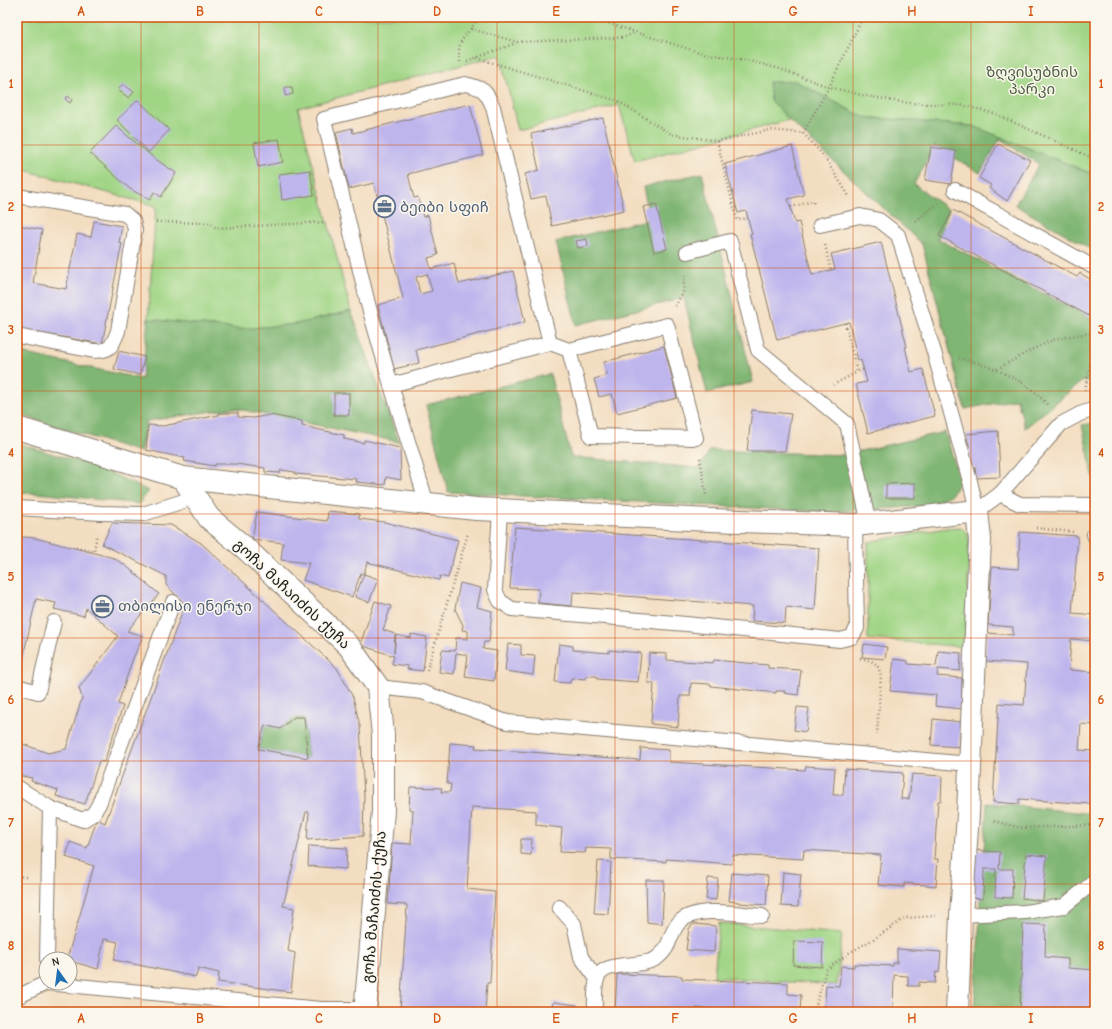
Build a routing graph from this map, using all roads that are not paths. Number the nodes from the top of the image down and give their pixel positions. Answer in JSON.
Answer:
{"nodes":[{"id":1,"x":955,"y":190,"type":"dead end"},
{"id":2,"x":17,"y":196,"type":"edge"},
{"id":3,"x":820,"y":225,"type":"dead end"},
{"id":4,"x":687,"y":252,"type":"dead end"},
{"id":5,"x":1095,"y":268,"type":"edge"},
{"id":6,"x":17,"y":336,"type":"edge"},
{"id":7,"x":550,"y":343,"type":"junction"},
{"id":8,"x":569,"y":350,"type":"junction"},
{"id":9,"x":391,"y":385,"type":"junction"},
{"id":10,"x":1095,"y":409,"type":"edge"},
{"id":11,"x":17,"y":428,"type":"edge"},
{"id":12,"x":183,"y":478,"type":"junction"},
{"id":13,"x":1000,"y":494,"type":"junction"},
{"id":14,"x":196,"y":496,"type":"junction"},
{"id":15,"x":427,"y":504,"type":"junction"},
{"id":16,"x":1095,"y":505,"type":"edge"},
{"id":17,"x":17,"y":508,"type":"edge"},
{"id":18,"x":500,"y":511,"type":"junction"},
{"id":19,"x":977,"y":511,"type":"junction"},
{"id":20,"x":862,"y":525,"type":"junction"},
{"id":21,"x":173,"y":602,"type":"dead end"},
{"id":22,"x":54,"y":622,"type":"dead end"},
{"id":23,"x":17,"y":686,"type":"edge"},
{"id":24,"x":378,"y":687,"type":"junction"},
{"id":25,"x":970,"y":764,"type":"junction"},
{"id":26,"x":17,"y":787,"type":"edge"},
{"id":27,"x":50,"y":808,"type":"junction"},
{"id":28,"x":1095,"y":882,"type":"edge"},
{"id":29,"x":559,"y":907,"type":"dead end"},
{"id":30,"x":961,"y":915,"type":"junction"},
{"id":31,"x":762,"y":916,"type":"dead end"},
{"id":32,"x":47,"y":951,"type":"edge"},
{"id":33,"x":597,"y":979,"type":"junction"},
{"id":34,"x":17,"y":997,"type":"edge"},
{"id":35,"x":321,"y":1010,"type":"edge"},
{"id":36,"x":366,"y":1010,"type":"edge"},
{"id":37,"x":595,"y":1012,"type":"edge"},
{"id":38,"x":956,"y":1012,"type":"edge"}],
"edges":[{"from":1,"to":5,"type":"lane"},
{"from":2,"to":6,"type":"lane"},
{"from":3,"to":19,"type":"lane"},
{"from":4,"to":20,"type":"lane"},
{"from":7,"to":8,"type":"lane"},
{"from":7,"to":9,"type":"lane"},
{"from":7,"to":9,"type":"lane"},
{"from":8,"to":8,"type":"lane"},
{"from":9,"to":15,"type":"lane"},
{"from":10,"to":13,"type":"lane"},
{"from":11,"to":12,"type":"street"},
{"from":12,"to":14,"type":"street","name":"გოჩა მაჩაიძის ქუჩა"},
{"from":12,"to":15,"type":"street"},
{"from":13,"to":16,"type":"lane"},
{"from":13,"to":19,"type":"lane"},
{"from":14,"to":17,"type":"lane"},
{"from":14,"to":24,"type":"street","name":"გოჩა მაჩაიძის ქუჩა"},
{"from":15,"to":18,"type":"street"},
{"from":18,"to":20,"type":"street"},
{"from":18,"to":20,"type":"lane"},
{"from":19,"to":20,"type":"street"},
{"from":19,"to":25,"type":"street"},
{"from":21,"to":27,"type":"lane"},
{"from":22,"to":23,"type":"lane"},
{"from":24,"to":25,"type":"lane"},
{"from":24,"to":36,"type":"street","name":"გოჩა მაჩაიძის ქუჩა"},
{"from":25,"to":30,"type":"street"},
{"from":26,"to":27,"type":"lane"},
{"from":27,"to":32,"type":"lane"},
{"from":28,"to":30,"type":"lane"},
{"from":29,"to":33,"type":"lane"},
{"from":30,"to":38,"type":"street"},
{"from":31,"to":33,"type":"lane"},
{"from":33,"to":37,"type":"lane"},
{"from":34,"to":35,"type":"lane"},
{"from":35,"to":36,"type":"lane"}]}
